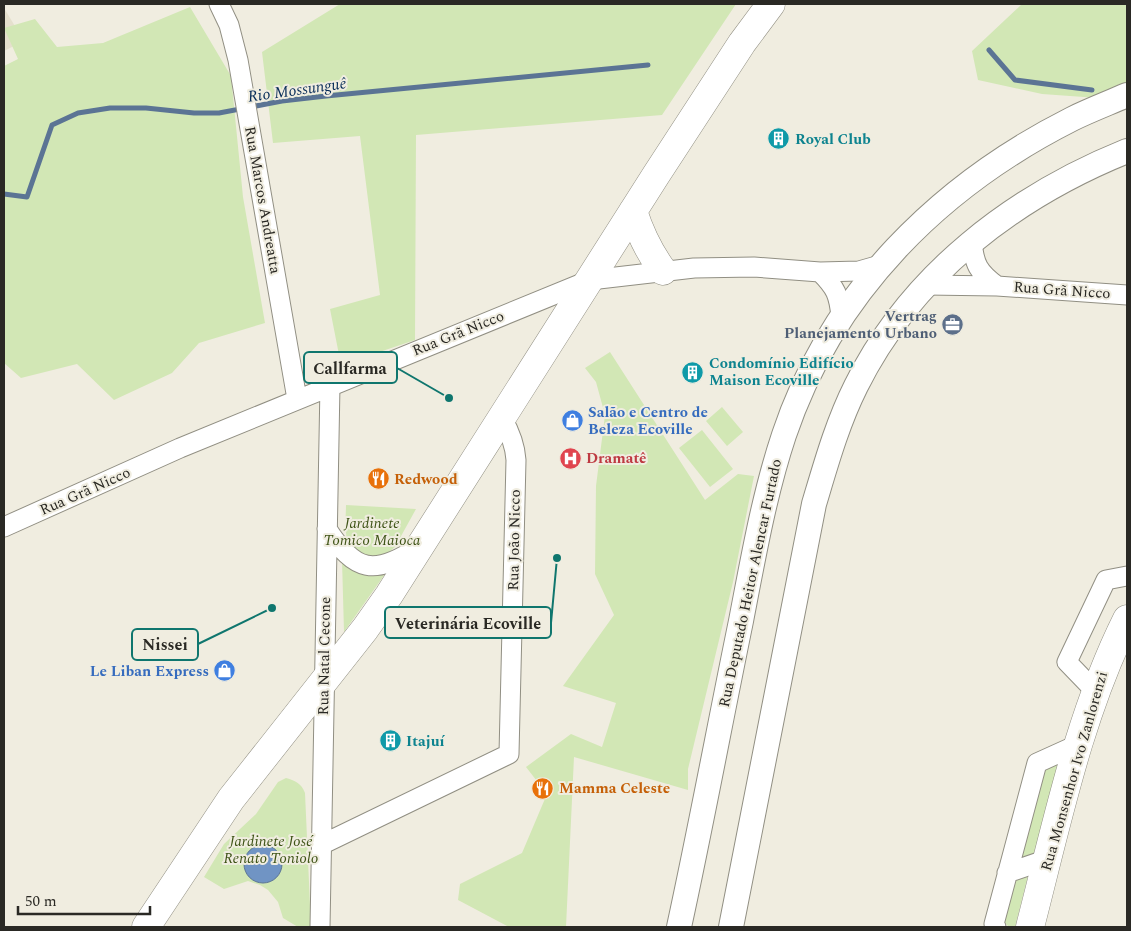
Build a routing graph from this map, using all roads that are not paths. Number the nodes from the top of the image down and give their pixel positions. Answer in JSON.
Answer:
{"nodes":[{"id":1,"x":219,"y":4,"type":"edge"},
{"id":2,"x":771,"y":4,"type":"edge"},
{"id":3,"x":1127,"y":95,"type":"edge"},
{"id":4,"x":1127,"y":151,"type":"edge"},
{"id":5,"x":633,"y":211,"type":"junction"},
{"id":6,"x":972,"y":241,"type":"junction"},
{"id":7,"x":880,"y":265,"type":"junction"},
{"id":8,"x":663,"y":271,"type":"junction"},
{"id":9,"x":820,"y":272,"type":"junction"},
{"id":10,"x":590,"y":280,"type":"junction"},
{"id":11,"x":926,"y":285,"type":"junction"},
{"id":12,"x":997,"y":286,"type":"junction"},
{"id":13,"x":1127,"y":295,"type":"edge"},
{"id":14,"x":841,"y":317,"type":"junction"},
{"id":15,"x":330,"y":386,"type":"junction"},
{"id":16,"x":297,"y":399,"type":"junction"},
{"id":17,"x":502,"y":418,"type":"junction"},
{"id":18,"x":4,"y":527,"type":"edge"},
{"id":19,"x":327,"y":529,"type":"junction"},
{"id":20,"x":422,"y":544,"type":"junction"},
{"id":21,"x":1127,"y":576,"type":"edge"},
{"id":22,"x":1127,"y":618,"type":"edge"},
{"id":23,"x":324,"y":682,"type":"junction"},
{"id":24,"x":1095,"y":691,"type":"junction"},
{"id":25,"x":1079,"y":744,"type":"junction"},
{"id":26,"x":321,"y":845,"type":"junction"},
{"id":27,"x":1048,"y":859,"type":"junction"},
{"id":28,"x":1007,"y":873,"type":"junction"},
{"id":29,"x":146,"y":927,"type":"edge"},
{"id":30,"x":320,"y":927,"type":"edge"},
{"id":31,"x":679,"y":927,"type":"edge"},
{"id":32,"x":731,"y":927,"type":"edge"},
{"id":33,"x":996,"y":927,"type":"edge"},
{"id":34,"x":1030,"y":927,"type":"edge"}],
"edges":[{"from":1,"to":16,"type":"street","name":"Rua Marcos Andreatta"},
{"from":2,"to":5,"type":"main road"},
{"from":3,"to":7,"type":"street","name":"Rua Deputado Heitor Alencar Furtado"},
{"from":4,"to":6,"type":"street"},
{"from":5,"to":8,"type":"main road"},
{"from":5,"to":10,"type":"main road"},
{"from":6,"to":11,"type":"street"},
{"from":6,"to":12,"type":"street","name":"Rua Grã Nicco"},
{"from":7,"to":9,"type":"street","name":"Rua Grã Nicco"},
{"from":7,"to":14,"type":"street","name":"Rua Deputado Heitor Alencar Furtado"},
{"from":8,"to":9,"type":"street","name":"Rua Grã Nicco"},
{"from":8,"to":10,"type":"street","name":"Rua Grã Nicco"},
{"from":9,"to":14,"type":"street"},
{"from":10,"to":15,"type":"street","name":"Rua Grã Nicco"},
{"from":10,"to":17,"type":"main road"},
{"from":11,"to":12,"type":"street","name":"Rua Grã Nicco"},
{"from":11,"to":32,"type":"street"},
{"from":12,"to":13,"type":"street","name":"Rua Grã Nicco"},
{"from":14,"to":31,"type":"street","name":"Rua Deputado Heitor Alencar Furtado"},
{"from":15,"to":16,"type":"street","name":"Rua Grã Nicco"},
{"from":15,"to":19,"type":"street","name":"Rua Natal Cecone"},
{"from":16,"to":18,"type":"street","name":"Rua Grã Nicco"},
{"from":17,"to":20,"type":"main road"},
{"from":17,"to":26,"type":"street","name":"Rua João Nicco"},
{"from":19,"to":20,"type":"street"},
{"from":19,"to":23,"type":"street","name":"Rua Natal Cecone"},
{"from":20,"to":23,"type":"main road"},
{"from":21,"to":24,"type":"street"},
{"from":22,"to":24,"type":"main road","name":"Rua Monsenhor Ivo Zanlorenzi"},
{"from":23,"to":26,"type":"street","name":"Rua Natal Cecone"},
{"from":23,"to":29,"type":"main road"},
{"from":24,"to":25,"type":"main road","name":"Rua Monsenhor Ivo Zanlorenzi"},
{"from":25,"to":27,"type":"main road","name":"Rua Monsenhor Ivo Zanlorenzi"},
{"from":25,"to":28,"type":"street"},
{"from":26,"to":30,"type":"street","name":"Rua Natal Cecone"},
{"from":27,"to":28,"type":"street"},
{"from":27,"to":34,"type":"main road","name":"Rua Monsenhor Ivo Zanlorenzi"},
{"from":28,"to":33,"type":"street"}]}
